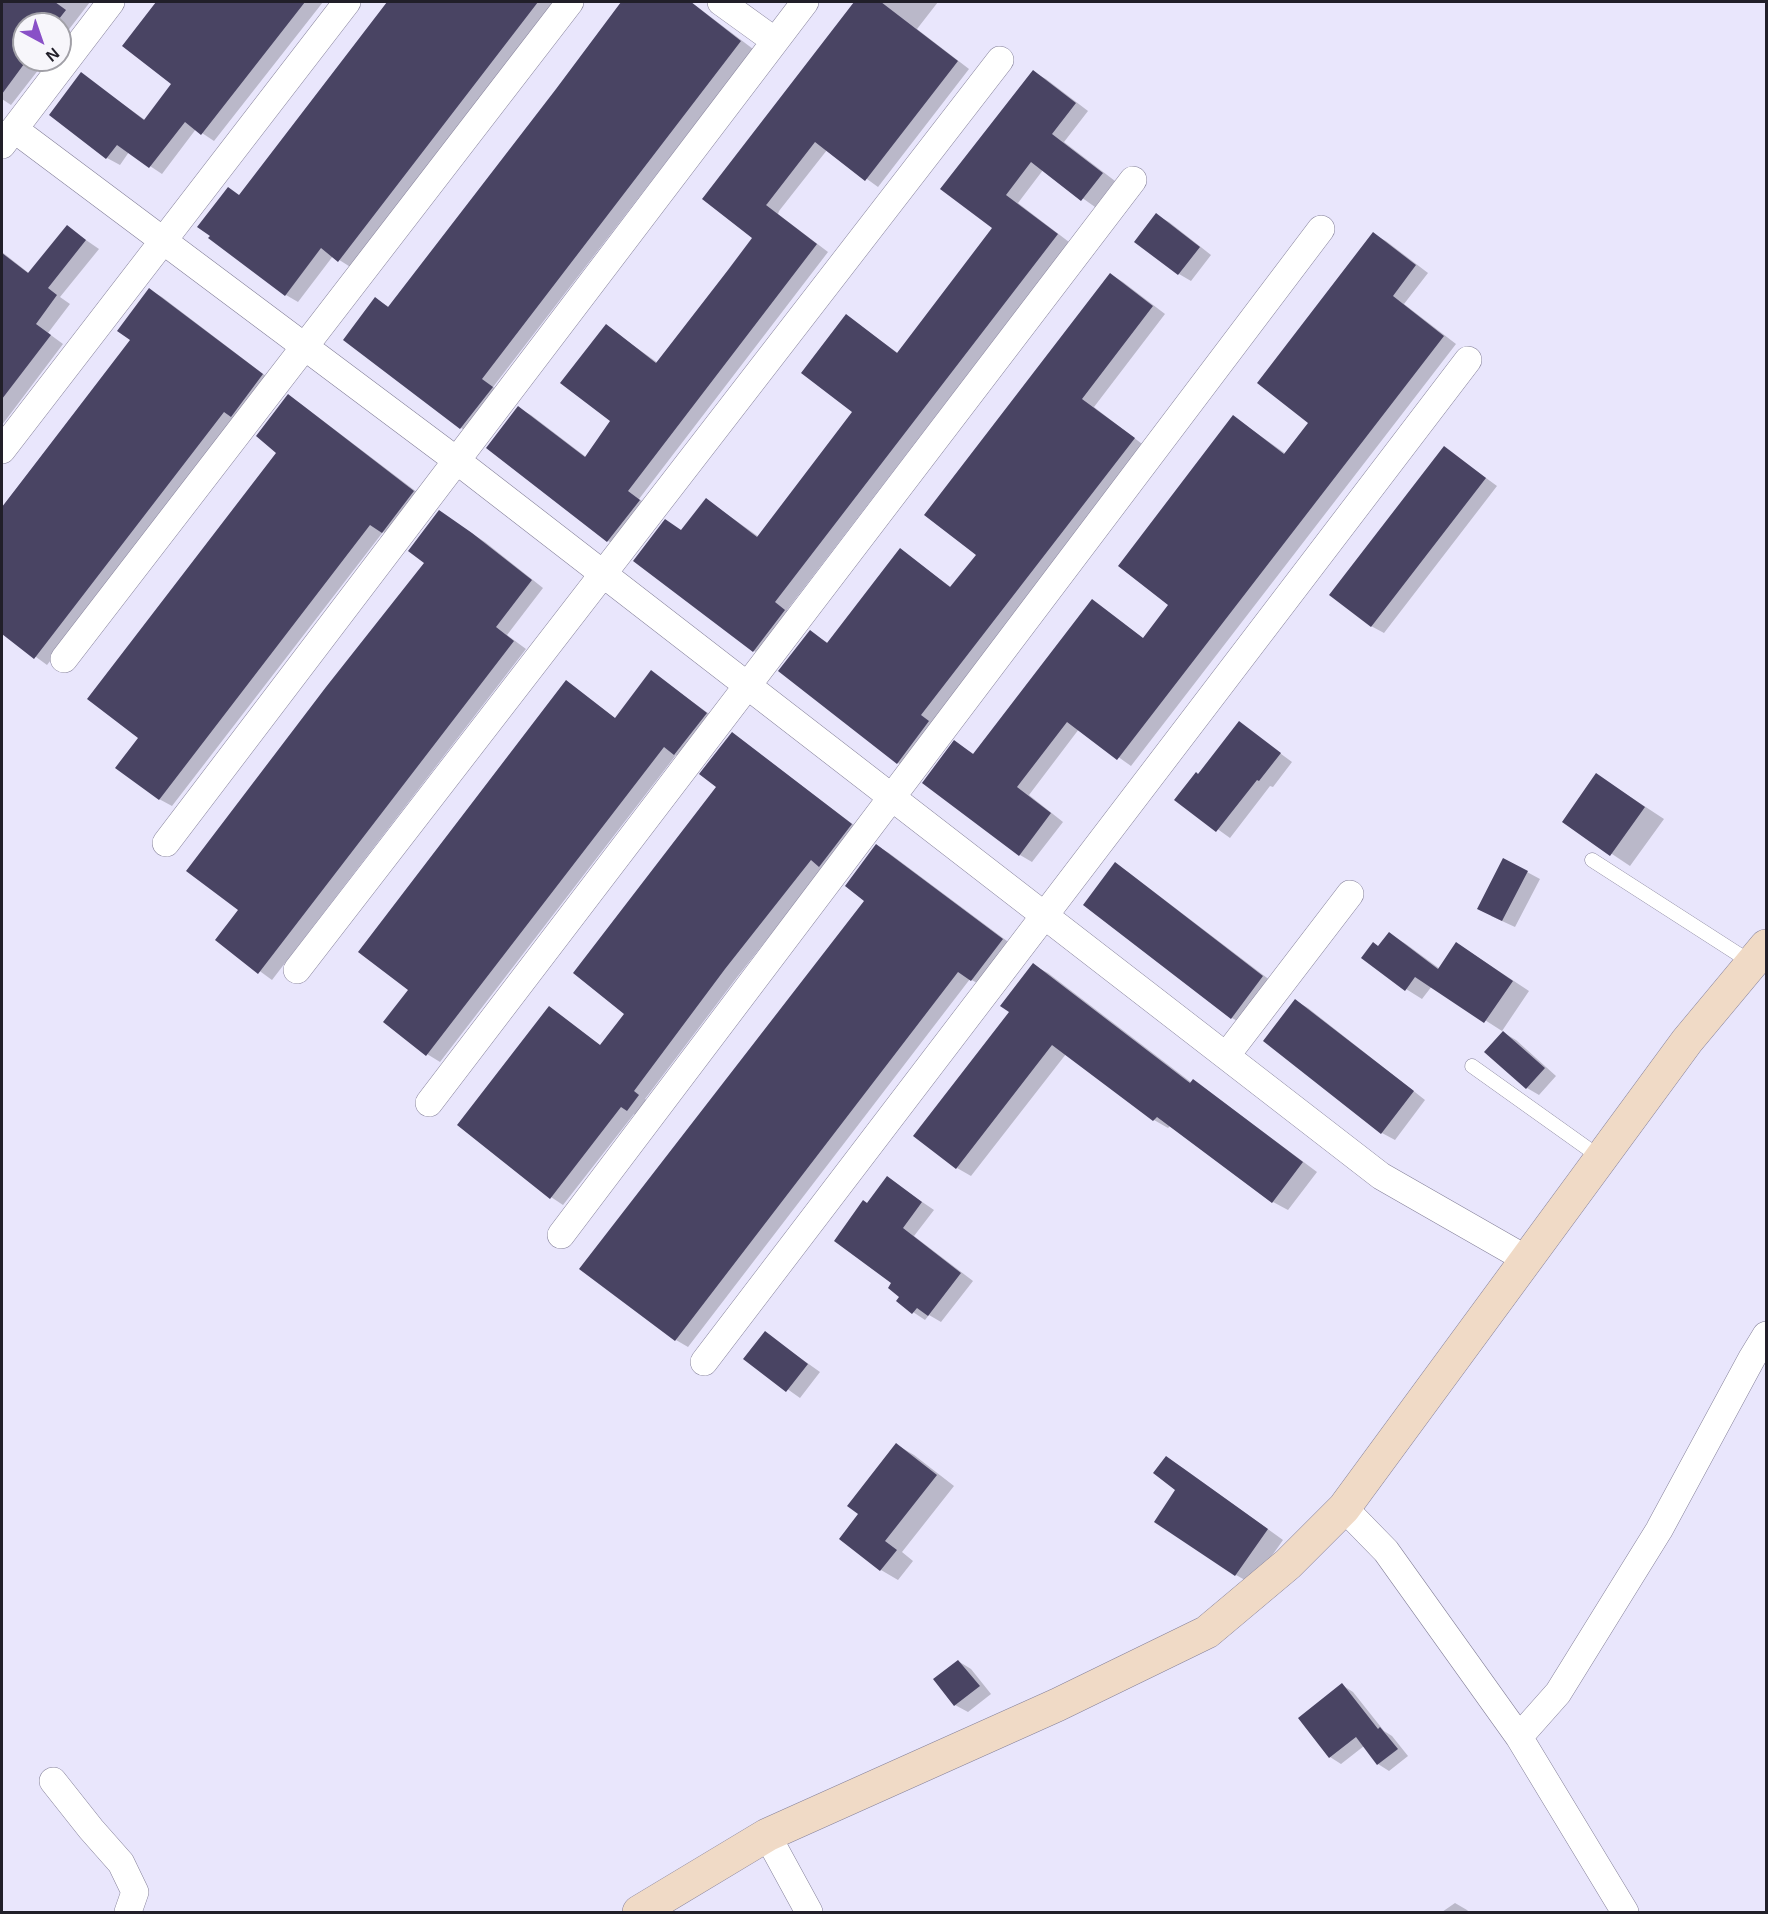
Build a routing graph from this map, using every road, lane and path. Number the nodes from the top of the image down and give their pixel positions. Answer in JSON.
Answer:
{"nodes":[{"id":1,"x":111,"y":2,"type":"edge"},
{"id":2,"x":347,"y":2,"type":"edge"},
{"id":3,"x":570,"y":2,"type":"edge"},
{"id":4,"x":721,"y":2,"type":"edge"},
{"id":5,"x":805,"y":2,"type":"edge"},
{"id":6,"x":775,"y":41,"type":"junction"},
{"id":7,"x":1000,"y":60,"type":"dead end"},
{"id":8,"x":8,"y":137,"type":"edge"},
{"id":9,"x":1133,"y":180,"type":"dead end"},
{"id":10,"x":1321,"y":229,"type":"dead end"},
{"id":11,"x":163,"y":240,"type":"junction"},
{"id":12,"x":305,"y":346,"type":"junction"},
{"id":13,"x":1468,"y":360,"type":"dead end"},
{"id":14,"x":2,"y":450,"type":"edge"},
{"id":15,"x":456,"y":460,"type":"junction"},
{"id":16,"x":603,"y":573,"type":"junction"},
{"id":17,"x":64,"y":659,"type":"dead end"},
{"id":18,"x":747,"y":685,"type":"junction"},
{"id":19,"x":892,"y":797,"type":"junction"},
{"id":20,"x":166,"y":843,"type":"dead end"},
{"id":21,"x":1592,"y":860,"type":"dead end"},
{"id":22,"x":1350,"y":894,"type":"dead end"},
{"id":23,"x":1045,"y":915,"type":"junction"},
{"id":24,"x":1759,"y":954,"type":"edge"},
{"id":25,"x":297,"y":970,"type":"dead end"},
{"id":26,"x":1226,"y":1056,"type":"junction"},
{"id":27,"x":1472,"y":1066,"type":"dead end"},
{"id":28,"x":429,"y":1103,"type":"dead end"},
{"id":29,"x":1601,"y":1158,"type":"junction"},
{"id":30,"x":561,"y":1235,"type":"dead end"},
{"id":31,"x":1526,"y":1260,"type":"junction"},
{"id":32,"x":1767,"y":1335,"type":"edge"},
{"id":33,"x":704,"y":1362,"type":"dead end"},
{"id":34,"x":1344,"y":1508,"type":"junction"},
{"id":35,"x":1519,"y":1737,"type":"junction"},
{"id":36,"x":53,"y":1781,"type":"dead end"},
{"id":37,"x":767,"y":1835,"type":"junction"},
{"id":38,"x":128,"y":1912,"type":"edge"},
{"id":39,"x":639,"y":1912,"type":"edge"},
{"id":40,"x":809,"y":1912,"type":"edge"},
{"id":41,"x":1625,"y":1912,"type":"edge"}],
"edges":[{"from":1,"to":8,"type":"street"},
{"from":2,"to":11,"type":"street"},
{"from":3,"to":12,"type":"street"},
{"from":4,"to":6,"type":"street"},
{"from":5,"to":6,"type":"street"},
{"from":6,"to":15,"type":"street"},
{"from":7,"to":16,"type":"street"},
{"from":8,"to":11,"type":"street"},
{"from":9,"to":18,"type":"street"},
{"from":10,"to":19,"type":"street"},
{"from":11,"to":12,"type":"street"},
{"from":11,"to":14,"type":"street"},
{"from":12,"to":15,"type":"street"},
{"from":12,"to":17,"type":"street"},
{"from":13,"to":23,"type":"street"},
{"from":15,"to":16,"type":"street"},
{"from":15,"to":20,"type":"street"},
{"from":16,"to":18,"type":"street"},
{"from":16,"to":25,"type":"street"},
{"from":18,"to":19,"type":"street"},
{"from":18,"to":28,"type":"street"},
{"from":19,"to":23,"type":"street"},
{"from":19,"to":30,"type":"street"},
{"from":21,"to":24,"type":"lane"},
{"from":22,"to":26,"type":"street"},
{"from":23,"to":26,"type":"street"},
{"from":23,"to":33,"type":"street"},
{"from":24,"to":29,"type":"main road"},
{"from":26,"to":31,"type":"street"},
{"from":27,"to":29,"type":"lane"},
{"from":29,"to":31,"type":"main road"},
{"from":31,"to":34,"type":"main road"},
{"from":32,"to":35,"type":"street"},
{"from":34,"to":35,"type":"street"},
{"from":34,"to":37,"type":"main road"},
{"from":35,"to":41,"type":"street"},
{"from":36,"to":38,"type":"street"},
{"from":37,"to":39,"type":"main road"},
{"from":37,"to":40,"type":"street"}]}
